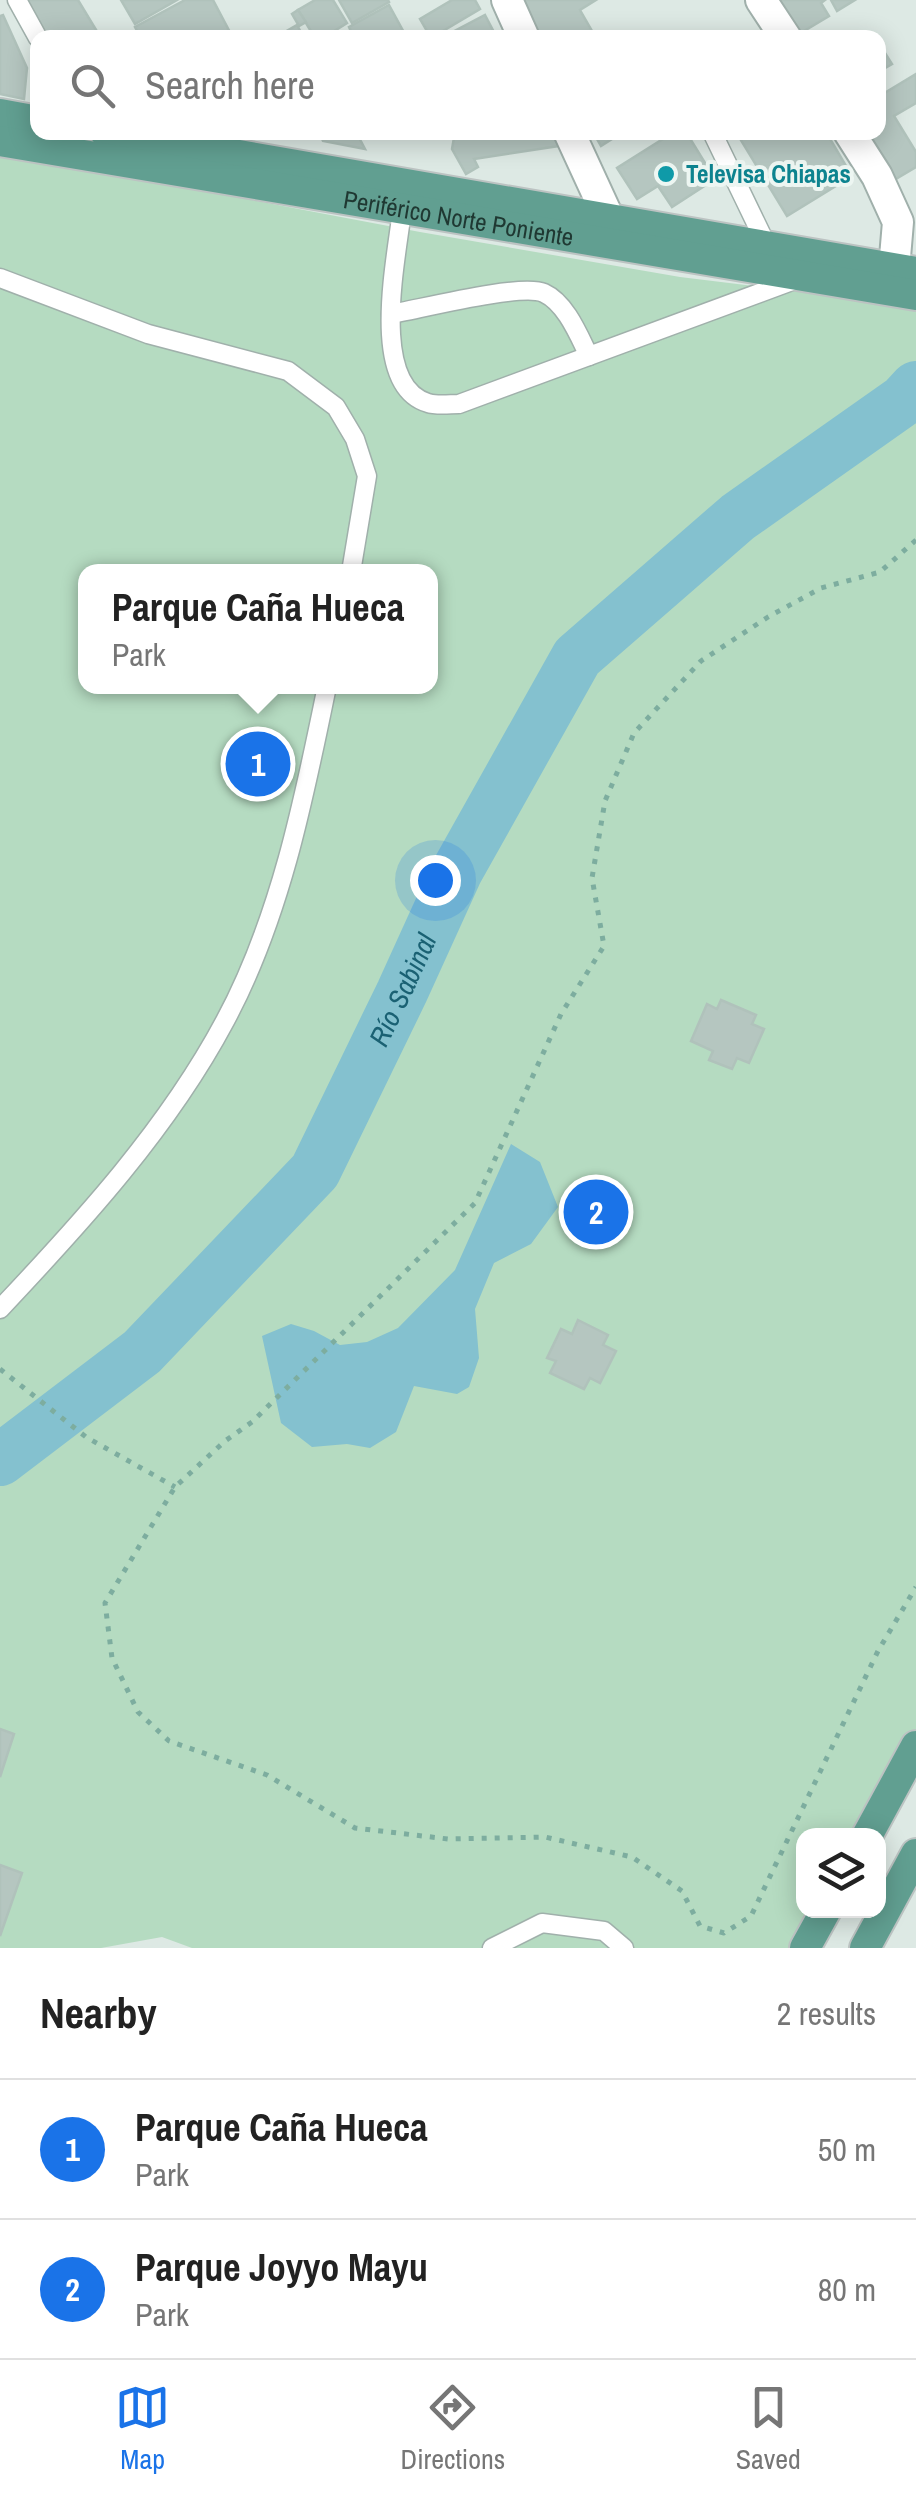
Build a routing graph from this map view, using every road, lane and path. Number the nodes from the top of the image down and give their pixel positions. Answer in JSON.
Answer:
{"nodes":[{"id":1,"x":18,"y":0,"type":"edge"},
{"id":2,"x":506,"y":0,"type":"edge"},
{"id":3,"x":762,"y":0,"type":"edge"},
{"id":4,"x":34,"y":30,"type":"edge"},
{"id":5,"x":520,"y":30,"type":"edge"},
{"id":6,"x":781,"y":30,"type":"edge"},
{"id":7,"x":0,"y":114,"type":"edge"},
{"id":8,"x":30,"y":119,"type":"edge"},
{"id":9,"x":152,"y":140,"type":"edge"},
{"id":10,"x":572,"y":140,"type":"edge"},
{"id":11,"x":716,"y":140,"type":"edge"},
{"id":12,"x":854,"y":140,"type":"edge"},
{"id":13,"x":0,"y":141,"type":"edge"},
{"id":14,"x":402,"y":210,"type":"junction"},
{"id":15,"x":610,"y":220,"type":"junction"},
{"id":16,"x":768,"y":248,"type":"junction"},
{"id":17,"x":910,"y":274,"type":"edge"},
{"id":18,"x":0,"y":278,"type":"edge"},
{"id":19,"x":803,"y":278,"type":"junction"},
{"id":20,"x":391,"y":314,"type":"junction"},
{"id":21,"x":589,"y":356,"type":"junction"},
{"id":22,"x":916,"y":540,"type":"edge"},
{"id":23,"x":352,"y":564,"type":"edge"},
{"id":24,"x":325,"y":694,"type":"edge"},
{"id":25,"x":0,"y":1308,"type":"edge"},
{"id":26,"x":0,"y":1368,"type":"edge"},
{"id":27,"x":175,"y":1487,"type":"junction"},
{"id":28,"x":916,"y":1587,"type":"edge"},
{"id":29,"x":916,"y":1746,"type":"edge"},
{"id":30,"x":871,"y":1828,"type":"edge"},
{"id":31,"x":916,"y":1854,"type":"edge"},
{"id":32,"x":822,"y":1918,"type":"edge"},
{"id":33,"x":492,"y":1948,"type":"edge"},
{"id":34,"x":624,"y":1948,"type":"edge"},
{"id":35,"x":805,"y":1948,"type":"edge"},
{"id":36,"x":865,"y":1948,"type":"edge"}],
"edges":[{"from":1,"to":4,"type":"lane"},
{"from":2,"to":5,"type":"street"},
{"from":3,"to":6,"type":"street"},
{"from":7,"to":8,"type":"main road"},
{"from":9,"to":15,"type":"main road","name":"Periférico Norte Poniente"},
{"from":10,"to":15,"type":"street"},
{"from":11,"to":16,"type":"lane"},
{"from":12,"to":17,"type":"street"},
{"from":13,"to":14,"type":"main road","name":"Periférico Norte Poniente"},
{"from":14,"to":19,"type":"main road","name":"Periférico Norte Poniente"},
{"from":14,"to":20,"type":"lane"},
{"from":15,"to":16,"type":"main road","name":"Periférico Norte Poniente"},
{"from":16,"to":17,"type":"main road","name":"Periférico Norte Poniente"},
{"from":17,"to":19,"type":"main road","name":"Periférico Norte Poniente"},
{"from":18,"to":23,"type":"lane"},
{"from":19,"to":21,"type":"lane"},
{"from":20,"to":21,"type":"lane"},
{"from":20,"to":21,"type":"lane"},
{"from":22,"to":27,"type":"path"},
{"from":24,"to":25,"type":"lane"},
{"from":26,"to":27,"type":"path"},
{"from":27,"to":28,"type":"path"},
{"from":29,"to":30,"type":"main road"},
{"from":31,"to":36,"type":"main road"},
{"from":32,"to":35,"type":"main road"},
{"from":33,"to":34,"type":"lane"}]}
